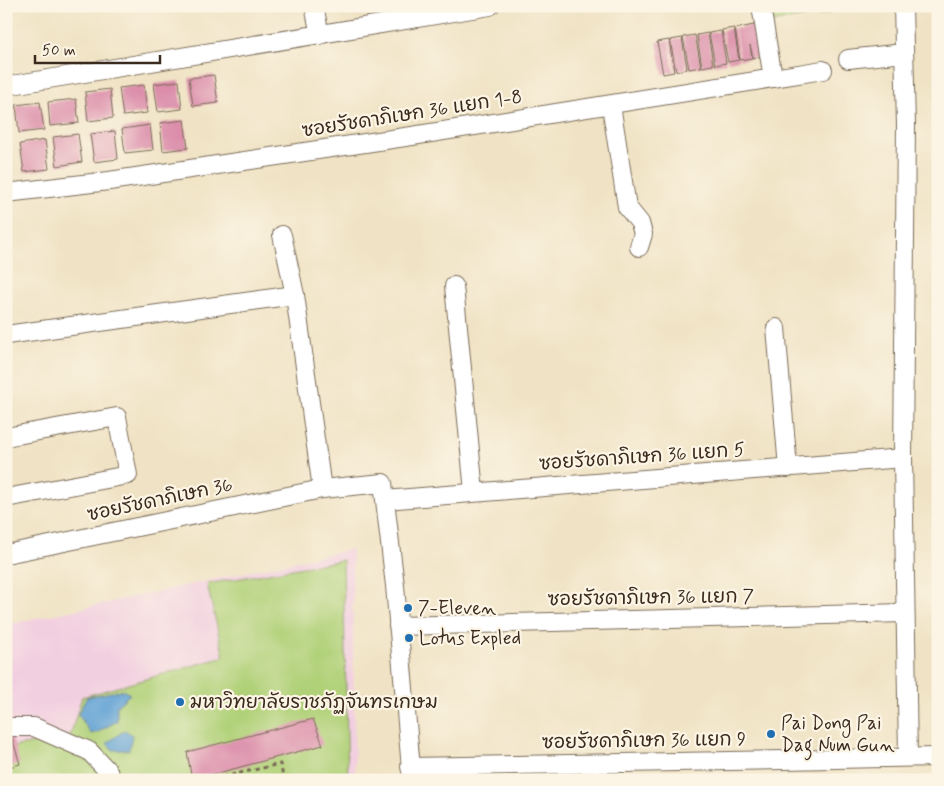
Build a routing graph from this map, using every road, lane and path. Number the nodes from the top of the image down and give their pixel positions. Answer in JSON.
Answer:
{"nodes":[{"id":1,"x":314,"y":6,"type":"edge"},
{"id":2,"x":490,"y":6,"type":"edge"},
{"id":3,"x":761,"y":6,"type":"edge"},
{"id":4,"x":903,"y":6,"type":"edge"},
{"id":5,"x":320,"y":35,"type":"junction"},
{"id":6,"x":904,"y":53,"type":"junction"},
{"id":7,"x":848,"y":59,"type":"dead end"},
{"id":8,"x":823,"y":70,"type":"dead end"},
{"id":9,"x":773,"y":78,"type":"junction"},
{"id":10,"x":6,"y":86,"type":"edge"},
{"id":11,"x":611,"y":105,"type":"junction"},
{"id":12,"x":6,"y":193,"type":"edge"},
{"id":13,"x":282,"y":235,"type":"dead end"},
{"id":14,"x":639,"y":247,"type":"dead end"},
{"id":15,"x":454,"y":286,"type":"dead end"},
{"id":16,"x":295,"y":295,"type":"junction"},
{"id":17,"x":776,"y":328,"type":"dead end"},
{"id":18,"x":6,"y":335,"type":"edge"},
{"id":19,"x":6,"y":437,"type":"edge"},
{"id":20,"x":903,"y":458,"type":"junction"},
{"id":21,"x":788,"y":468,"type":"junction"},
{"id":22,"x":322,"y":488,"type":"junction"},
{"id":23,"x":384,"y":492,"type":"junction"},
{"id":24,"x":474,"y":492,"type":"junction"},
{"id":25,"x":6,"y":498,"type":"edge"},
{"id":26,"x":6,"y":554,"type":"edge"},
{"id":27,"x":905,"y":613,"type":"junction"},
{"id":28,"x":398,"y":626,"type":"junction"},
{"id":29,"x":10,"y":727,"type":"dead end"},
{"id":30,"x":908,"y":757,"type":"junction"},
{"id":31,"x":938,"y":757,"type":"edge"},
{"id":32,"x":411,"y":773,"type":"edge"},
{"id":33,"x":110,"y":780,"type":"edge"},
{"id":34,"x":219,"y":780,"type":"edge"},
{"id":35,"x":284,"y":780,"type":"edge"}],
"edges":[{"from":1,"to":5,"type":"street"},
{"from":2,"to":5,"type":"street"},
{"from":3,"to":9,"type":"street"},
{"from":4,"to":6,"type":"street"},
{"from":5,"to":10,"type":"street"},
{"from":6,"to":7,"type":"street"},
{"from":6,"to":20,"type":"street"},
{"from":8,"to":9,"type":"street","name":"ซอยรัชดาภิเษก 36 แยก 1-8"},
{"from":9,"to":11,"type":"street","name":"ซอยรัชดาภิเษก 36 แยก 1-8"},
{"from":11,"to":12,"type":"street","name":"ซอยรัชดาภิเษก 36 แยก 1-8"},
{"from":11,"to":14,"type":"street"},
{"from":13,"to":16,"type":"street"},
{"from":15,"to":24,"type":"street"},
{"from":16,"to":18,"type":"street"},
{"from":16,"to":22,"type":"street"},
{"from":17,"to":21,"type":"street"},
{"from":19,"to":25,"type":"street"},
{"from":20,"to":21,"type":"street","name":"ซอยรัชดาภิเษก 36 แยก 5"},
{"from":20,"to":27,"type":"street"},
{"from":21,"to":24,"type":"street","name":"ซอยรัชดาภิเษก 36 แยก 5"},
{"from":22,"to":23,"type":"street","name":"ซอยรัชดาภิเษก 36"},
{"from":22,"to":26,"type":"street","name":"ซอยรัชดาภิเษก 36"},
{"from":23,"to":24,"type":"street","name":"ซอยรัชดาภิเษก 36 แยก 5"},
{"from":23,"to":28,"type":"street"},
{"from":27,"to":28,"type":"street","name":"ซอยรัชดาภิเษก 36 แยก 7"},
{"from":27,"to":30,"type":"street"},
{"from":28,"to":32,"type":"street"},
{"from":29,"to":33,"type":"street"},
{"from":30,"to":31,"type":"street","name":"ซอยรัชดาภิเษก 36 แยก 9"},
{"from":30,"to":32,"type":"street","name":"ซอยรัชดาภิเษก 36 แยก 9"},
{"from":34,"to":35,"type":"path"}]}
